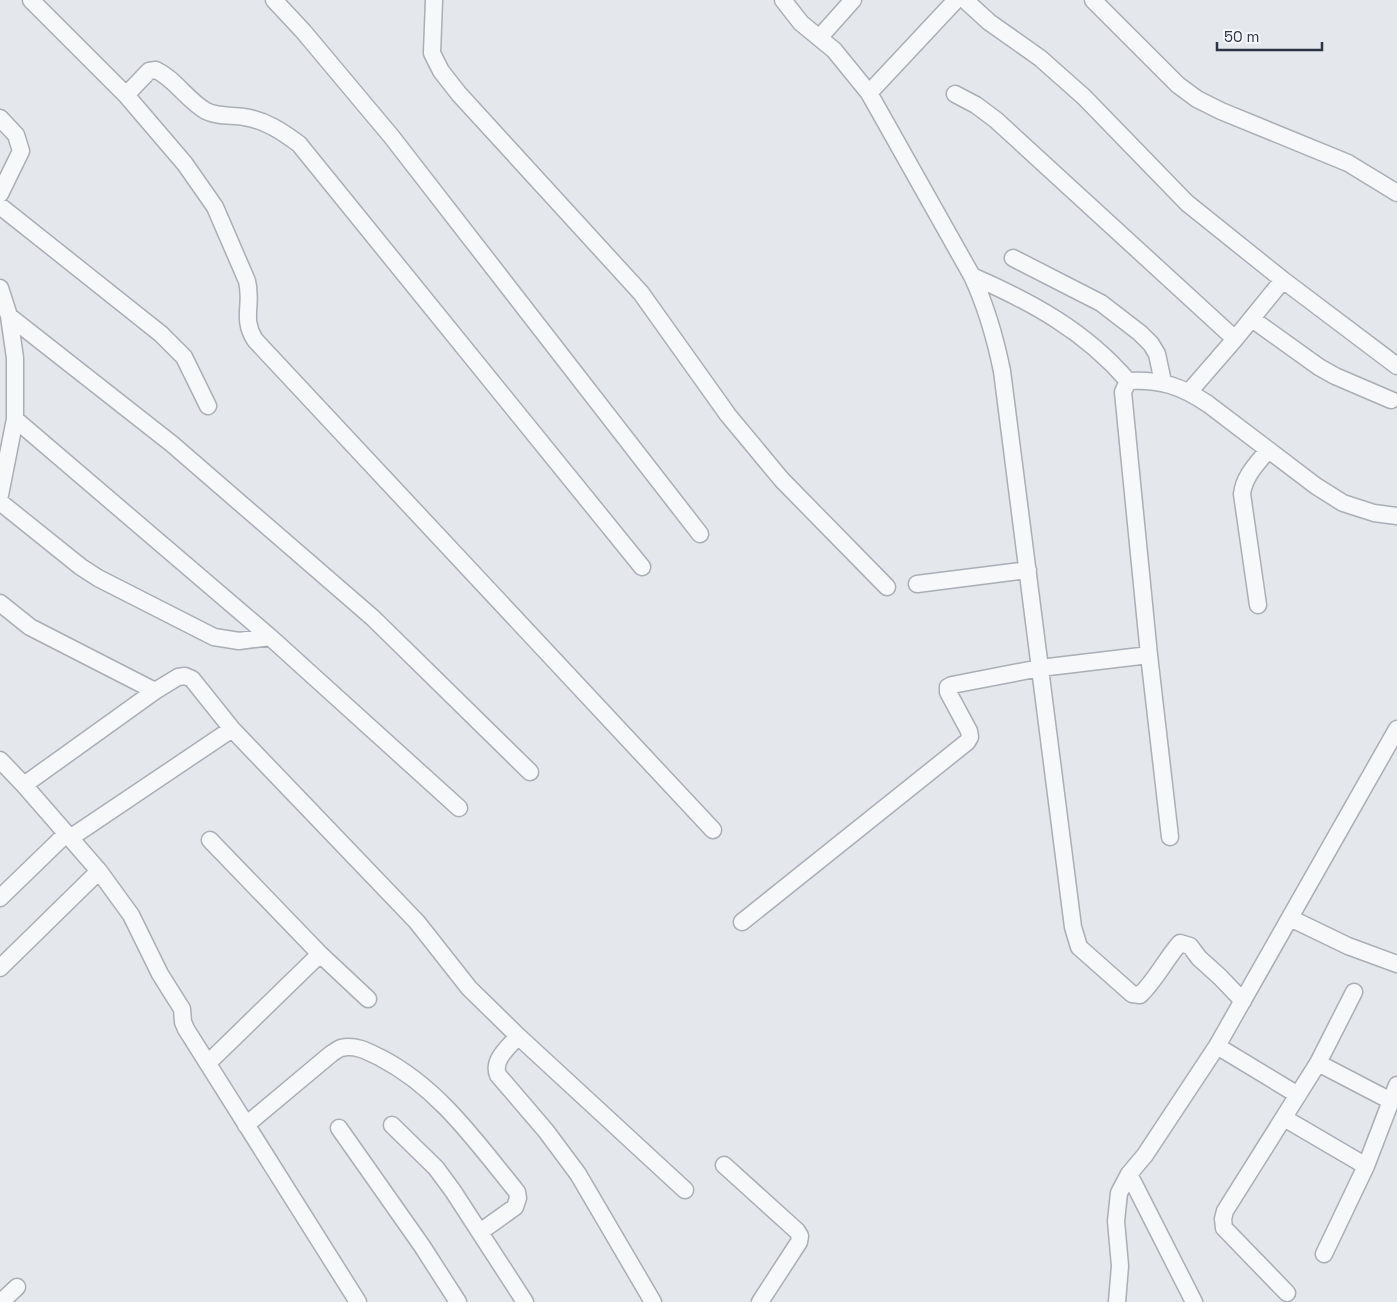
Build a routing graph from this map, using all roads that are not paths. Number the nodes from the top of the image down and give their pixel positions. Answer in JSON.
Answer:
{"nodes":[{"id":1,"x":31,"y":0,"type":"edge"},
{"id":2,"x":274,"y":0,"type":"edge"},
{"id":3,"x":434,"y":0,"type":"edge"},
{"id":4,"x":783,"y":0,"type":"edge"},
{"id":5,"x":853,"y":0,"type":"edge"},
{"id":6,"x":956,"y":0,"type":"edge"},
{"id":7,"x":964,"y":0,"type":"edge"},
{"id":8,"x":1093,"y":0,"type":"edge"},
{"id":9,"x":819,"y":38,"type":"junction"},
{"id":10,"x":869,"y":93,"type":"junction"},
{"id":11,"x":955,"y":94,"type":"dead end"},
{"id":12,"x":126,"y":96,"type":"junction"},
{"id":13,"x":0,"y":118,"type":"edge"},
{"id":14,"x":1397,"y":193,"type":"edge"},
{"id":15,"x":0,"y":194,"type":"edge"},
{"id":16,"x":0,"y":206,"type":"edge"},
{"id":17,"x":1013,"y":258,"type":"dead end"},
{"id":18,"x":972,"y":276,"type":"junction"},
{"id":19,"x":1283,"y":280,"type":"junction"},
{"id":20,"x":0,"y":288,"type":"edge"},
{"id":21,"x":9,"y":316,"type":"junction"},
{"id":22,"x":1252,"y":319,"type":"junction"},
{"id":23,"x":1236,"y":339,"type":"junction"},
{"id":24,"x":1397,"y":366,"type":"edge"},
{"id":25,"x":1128,"y":381,"type":"junction"},
{"id":26,"x":1163,"y":382,"type":"junction"},
{"id":27,"x":1189,"y":392,"type":"junction"},
{"id":28,"x":1391,"y":400,"type":"dead end"},
{"id":29,"x":208,"y":406,"type":"dead end"},
{"id":30,"x":15,"y":419,"type":"junction"},
{"id":31,"x":1268,"y":450,"type":"junction"},
{"id":32,"x":0,"y":495,"type":"edge"},
{"id":33,"x":0,"y":502,"type":"edge"},
{"id":34,"x":1397,"y":516,"type":"edge"},
{"id":35,"x":700,"y":534,"type":"dead end"},
{"id":36,"x":642,"y":567,"type":"dead end"},
{"id":37,"x":1028,"y":570,"type":"junction"},
{"id":38,"x":917,"y":584,"type":"dead end"},
{"id":39,"x":887,"y":587,"type":"dead end"},
{"id":40,"x":1258,"y":606,"type":"dead end"},
{"id":41,"x":3,"y":610,"type":"edge"},
{"id":42,"x":270,"y":637,"type":"junction"},
{"id":43,"x":1149,"y":655,"type":"junction"},
{"id":44,"x":1040,"y":668,"type":"junction"},
{"id":45,"x":155,"y":691,"type":"junction"},
{"id":46,"x":232,"y":728,"type":"junction"},
{"id":47,"x":1397,"y":729,"type":"edge"},
{"id":48,"x":0,"y":760,"type":"edge"},
{"id":49,"x":530,"y":772,"type":"dead end"},
{"id":50,"x":24,"y":785,"type":"junction"},
{"id":51,"x":458,"y":808,"type":"dead end"},
{"id":52,"x":713,"y":830,"type":"dead end"},
{"id":53,"x":68,"y":836,"type":"junction"},
{"id":54,"x":1170,"y":837,"type":"dead end"},
{"id":55,"x":210,"y":840,"type":"dead end"},
{"id":56,"x":99,"y":871,"type":"junction"},
{"id":57,"x":0,"y":898,"type":"edge"},
{"id":58,"x":1290,"y":918,"type":"junction"},
{"id":59,"x":742,"y":922,"type":"dead end"},
{"id":60,"x":320,"y":954,"type":"junction"},
{"id":61,"x":1397,"y":964,"type":"edge"},
{"id":62,"x":0,"y":968,"type":"edge"},
{"id":63,"x":1354,"y":992,"type":"dead end"},
{"id":64,"x":368,"y":999,"type":"dead end"},
{"id":65,"x":1242,"y":1001,"type":"junction"},
{"id":66,"x":518,"y":1036,"type":"junction"},
{"id":67,"x":1217,"y":1046,"type":"junction"},
{"id":68,"x":208,"y":1063,"type":"junction"},
{"id":69,"x":1318,"y":1063,"type":"junction"},
{"id":70,"x":1397,"y":1085,"type":"edge"},
{"id":71,"x":1298,"y":1095,"type":"junction"},
{"id":72,"x":1391,"y":1101,"type":"junction"},
{"id":73,"x":1284,"y":1118,"type":"junction"},
{"id":74,"x":246,"y":1125,"type":"junction"},
{"id":75,"x":392,"y":1125,"type":"dead end"},
{"id":76,"x":339,"y":1128,"type":"dead end"},
{"id":77,"x":724,"y":1164,"type":"dead end"},
{"id":78,"x":1366,"y":1166,"type":"junction"},
{"id":79,"x":1130,"y":1174,"type":"junction"},
{"id":80,"x":685,"y":1190,"type":"dead end"},
{"id":81,"x":480,"y":1232,"type":"junction"},
{"id":82,"x":1324,"y":1254,"type":"dead end"},
{"id":83,"x":17,"y":1287,"type":"dead end"},
{"id":84,"x":1287,"y":1292,"type":"dead end"},
{"id":85,"x":2,"y":1302,"type":"edge"},
{"id":86,"x":358,"y":1302,"type":"edge"},
{"id":87,"x":458,"y":1302,"type":"edge"},
{"id":88,"x":525,"y":1302,"type":"edge"},
{"id":89,"x":653,"y":1302,"type":"edge"},
{"id":90,"x":760,"y":1302,"type":"edge"},
{"id":91,"x":1117,"y":1302,"type":"edge"},
{"id":92,"x":1194,"y":1302,"type":"edge"}],
"edges":[{"from":1,"to":12,"type":"street"},
{"from":2,"to":35,"type":"street"},
{"from":3,"to":39,"type":"street"},
{"from":4,"to":9,"type":"street"},
{"from":5,"to":9,"type":"street"},
{"from":6,"to":10,"type":"street"},
{"from":7,"to":19,"type":"street"},
{"from":8,"to":14,"type":"street"},
{"from":9,"to":10,"type":"street"},
{"from":10,"to":18,"type":"street"},
{"from":11,"to":23,"type":"street"},
{"from":12,"to":36,"type":"street"},
{"from":12,"to":52,"type":"street"},
{"from":13,"to":15,"type":"street"},
{"from":16,"to":29,"type":"street"},
{"from":17,"to":26,"type":"street"},
{"from":18,"to":25,"type":"street"},
{"from":18,"to":37,"type":"street"},
{"from":19,"to":22,"type":"street"},
{"from":19,"to":24,"type":"street"},
{"from":20,"to":21,"type":"street"},
{"from":21,"to":30,"type":"street"},
{"from":21,"to":49,"type":"street"},
{"from":22,"to":23,"type":"street"},
{"from":22,"to":28,"type":"street"},
{"from":23,"to":27,"type":"street"},
{"from":25,"to":26,"type":"street"},
{"from":25,"to":43,"type":"street"},
{"from":26,"to":27,"type":"street"},
{"from":27,"to":31,"type":"street"},
{"from":30,"to":32,"type":"street"},
{"from":30,"to":42,"type":"street"},
{"from":31,"to":34,"type":"street"},
{"from":31,"to":40,"type":"street"},
{"from":33,"to":42,"type":"street"},
{"from":37,"to":38,"type":"street"},
{"from":37,"to":44,"type":"street"},
{"from":41,"to":45,"type":"street"},
{"from":42,"to":51,"type":"street"},
{"from":43,"to":44,"type":"street"},
{"from":43,"to":54,"type":"street"},
{"from":44,"to":59,"type":"street"},
{"from":44,"to":65,"type":"street"},
{"from":45,"to":46,"type":"street"},
{"from":45,"to":50,"type":"street"},
{"from":46,"to":53,"type":"street"},
{"from":46,"to":66,"type":"street"},
{"from":47,"to":58,"type":"street"},
{"from":48,"to":50,"type":"street"},
{"from":50,"to":53,"type":"street"},
{"from":53,"to":56,"type":"street"},
{"from":53,"to":57,"type":"street"},
{"from":55,"to":60,"type":"street"},
{"from":56,"to":62,"type":"street"},
{"from":56,"to":68,"type":"street"},
{"from":58,"to":61,"type":"street"},
{"from":58,"to":65,"type":"street"},
{"from":60,"to":64,"type":"street"},
{"from":60,"to":68,"type":"street"},
{"from":63,"to":69,"type":"street"},
{"from":65,"to":67,"type":"street"},
{"from":66,"to":80,"type":"street"},
{"from":66,"to":89,"type":"street"},
{"from":67,"to":71,"type":"street"},
{"from":67,"to":79,"type":"street"},
{"from":68,"to":74,"type":"street"},
{"from":69,"to":71,"type":"street"},
{"from":69,"to":72,"type":"street"},
{"from":70,"to":72,"type":"street"},
{"from":71,"to":73,"type":"street"},
{"from":72,"to":78,"type":"street"},
{"from":73,"to":78,"type":"street"},
{"from":73,"to":84,"type":"street"},
{"from":74,"to":81,"type":"street"},
{"from":74,"to":86,"type":"street"},
{"from":75,"to":81,"type":"street"},
{"from":76,"to":87,"type":"street"},
{"from":77,"to":90,"type":"street"},
{"from":78,"to":82,"type":"street"},
{"from":79,"to":91,"type":"street"},
{"from":79,"to":92,"type":"street"},
{"from":81,"to":88,"type":"street"},
{"from":83,"to":85,"type":"street"}]}
